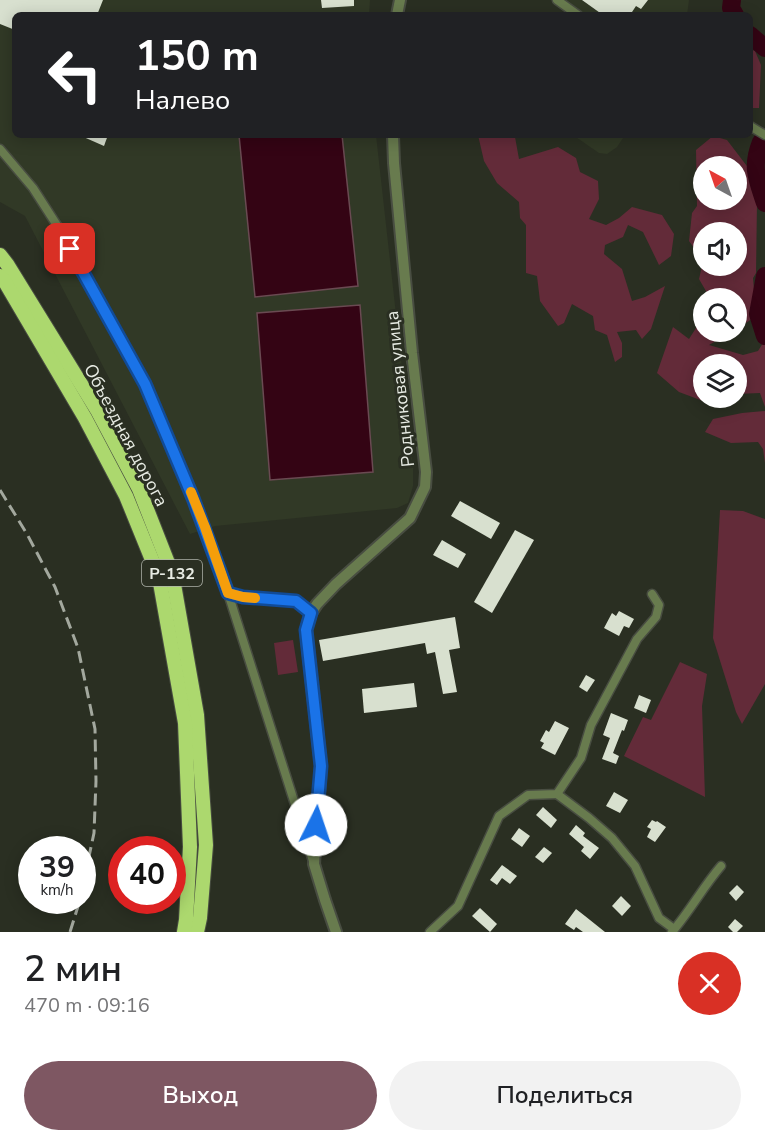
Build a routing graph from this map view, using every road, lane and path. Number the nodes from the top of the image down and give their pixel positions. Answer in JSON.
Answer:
{"nodes":[{"id":1,"x":557,"y":0,"type":"edge"},
{"id":2,"x":574,"y":12,"type":"edge"},
{"id":3,"x":393,"y":138,"type":"edge"},
{"id":4,"x":0,"y":149,"type":"edge"},
{"id":5,"x":0,"y":255,"type":"edge"},
{"id":6,"x":0,"y":276,"type":"edge"},
{"id":7,"x":228,"y":593,"type":"junction"},
{"id":8,"x":652,"y":594,"type":"dead end"},
{"id":9,"x":311,"y":613,"type":"junction"},
{"id":10,"x":557,"y":794,"type":"junction"},
{"id":11,"x":314,"y":864,"type":"junction"},
{"id":12,"x":721,"y":866,"type":"dead end"},
{"id":13,"x":673,"y":931,"type":"edge"},
{"id":14,"x":184,"y":932,"type":"edge"},
{"id":15,"x":198,"y":932,"type":"edge"},
{"id":16,"x":336,"y":932,"type":"edge"},
{"id":17,"x":430,"y":932,"type":"edge"}],
"edges":[{"from":1,"to":2,"type":"street"},
{"from":3,"to":9,"type":"street","name":"Родниковая улица"},
{"from":4,"to":7,"type":"street"},
{"from":5,"to":15,"type":"highway","name":"Объездная дорога","number":"Р-132"},
{"from":6,"to":14,"type":"highway","name":"Объездная дорога","number":"Р-132"},
{"from":7,"to":9,"type":"street"},
{"from":7,"to":11,"type":"street"},
{"from":8,"to":10,"type":"street"},
{"from":9,"to":11,"type":"street","name":"Родниковая улица"},
{"from":10,"to":13,"type":"street"},
{"from":10,"to":17,"type":"street"},
{"from":11,"to":16,"type":"street"},
{"from":12,"to":13,"type":"street"}]}
